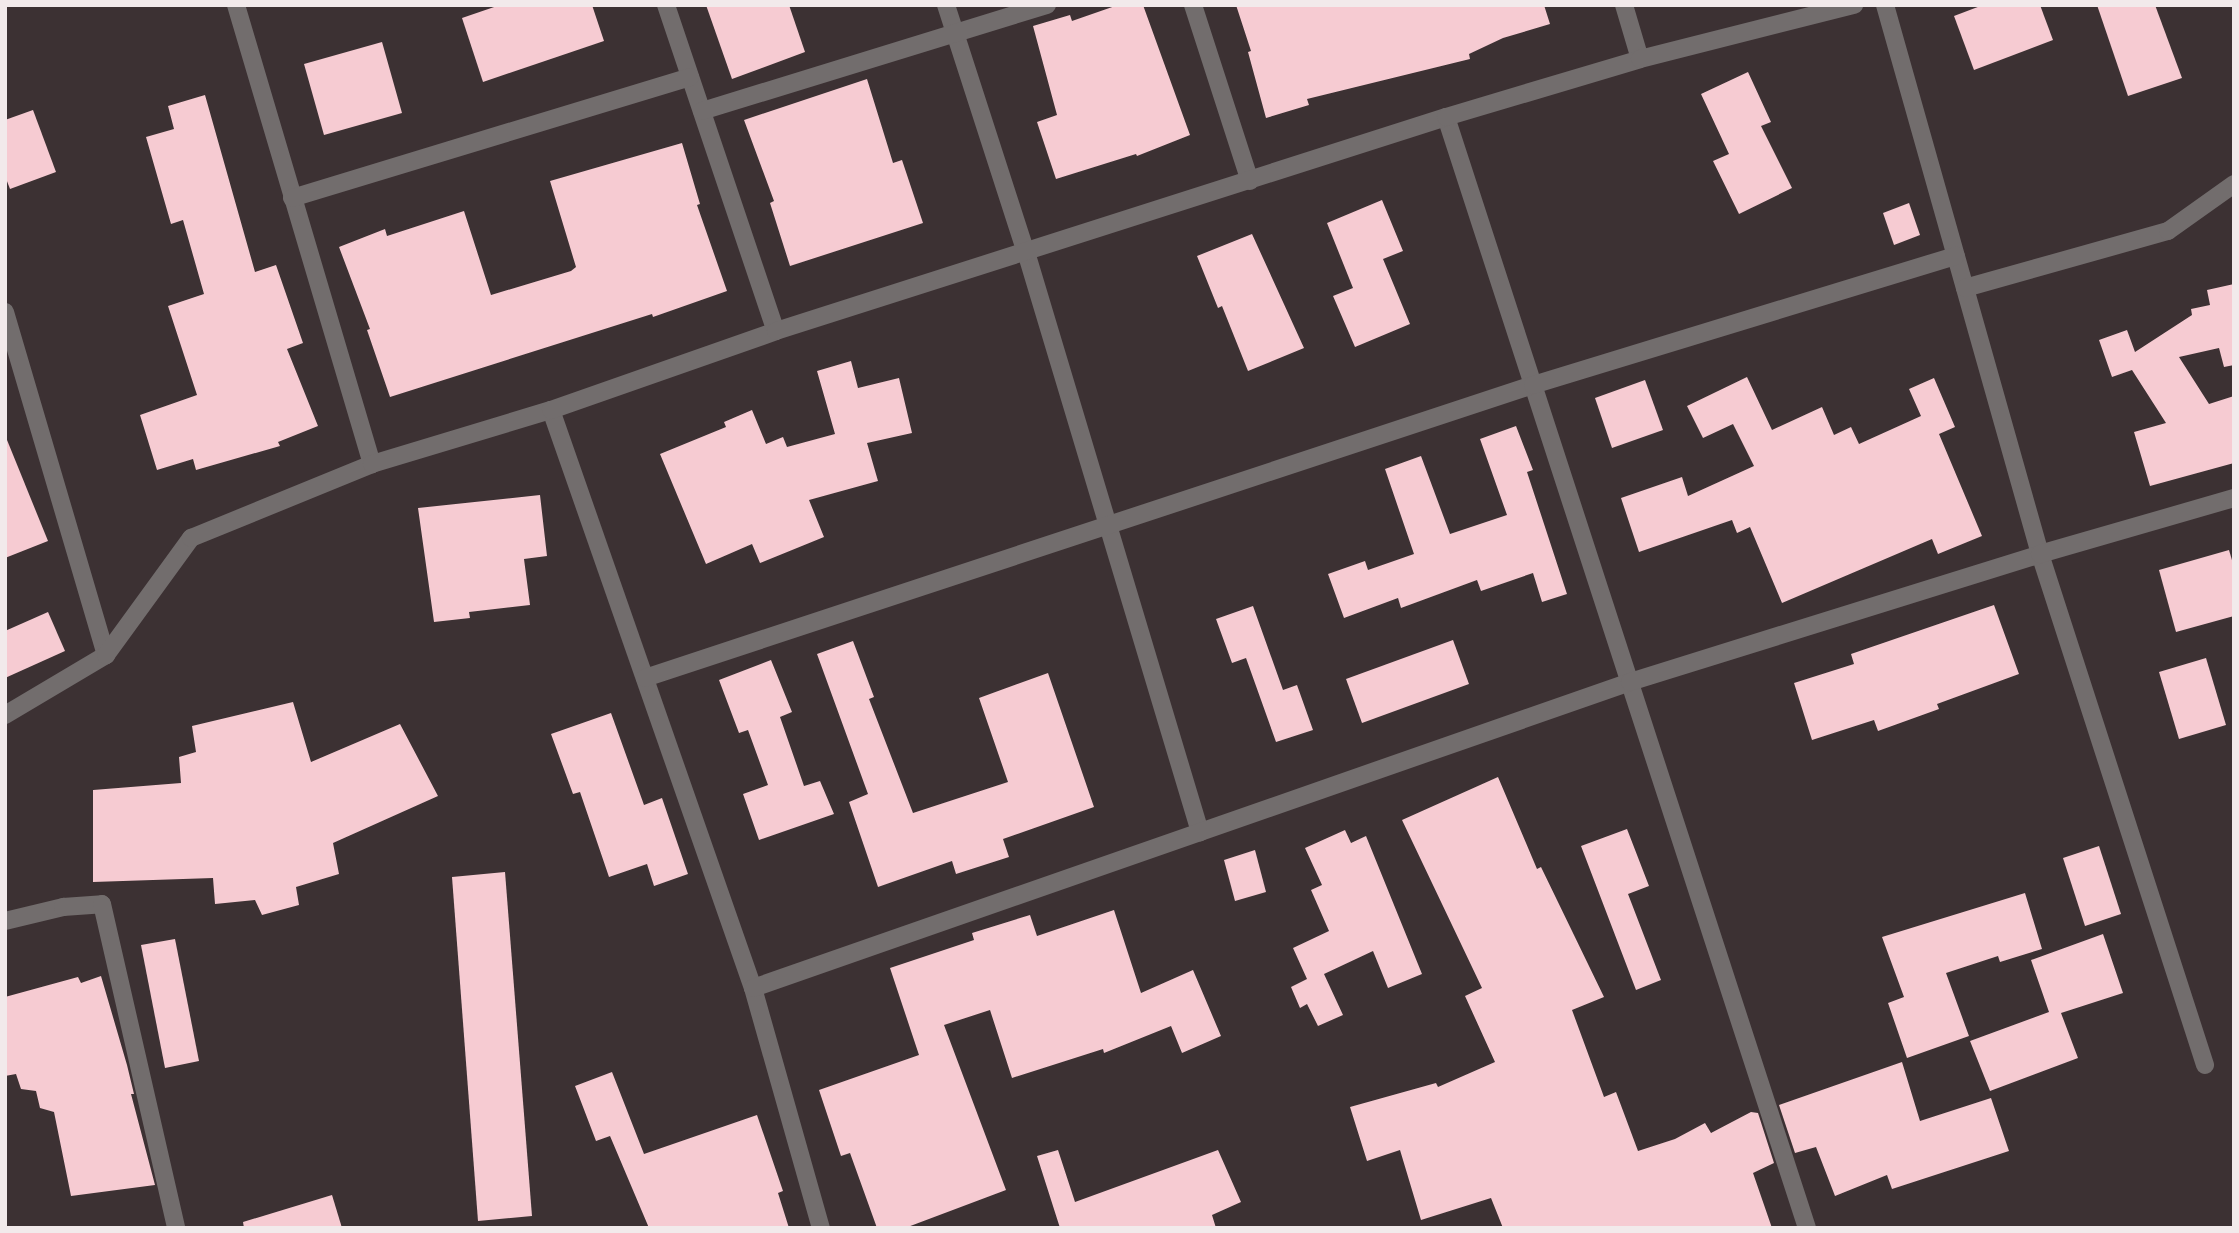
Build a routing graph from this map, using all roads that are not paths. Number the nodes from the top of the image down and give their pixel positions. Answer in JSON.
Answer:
{"nodes":[{"id":1,"x":236,"y":5,"type":"edge"},
{"id":2,"x":666,"y":5,"type":"edge"},
{"id":3,"x":946,"y":5,"type":"edge"},
{"id":4,"x":1047,"y":5,"type":"edge"},
{"id":5,"x":1193,"y":5,"type":"edge"},
{"id":6,"x":1624,"y":5,"type":"edge"},
{"id":7,"x":1854,"y":5,"type":"edge"},
{"id":8,"x":1885,"y":5,"type":"edge"},
{"id":9,"x":955,"y":33,"type":"junction"},
{"id":10,"x":1640,"y":59,"type":"junction"},
{"id":11,"x":690,"y":77,"type":"junction"},
{"id":12,"x":702,"y":111,"type":"junction"},
{"id":13,"x":1446,"y":117,"type":"junction"},
{"id":14,"x":1250,"y":181,"type":"junction"},
{"id":15,"x":2234,"y":184,"type":"edge"},
{"id":16,"x":292,"y":198,"type":"junction"},
{"id":17,"x":1026,"y":252,"type":"junction"},
{"id":18,"x":1956,"y":256,"type":"junction"},
{"id":19,"x":1965,"y":288,"type":"junction"},
{"id":20,"x":5,"y":312,"type":"edge"},
{"id":21,"x":776,"y":331,"type":"junction"},
{"id":22,"x":1533,"y":385,"type":"junction"},
{"id":23,"x":551,"y":410,"type":"junction"},
{"id":24,"x":372,"y":464,"type":"junction"},
{"id":25,"x":2234,"y":498,"type":"edge"},
{"id":26,"x":1108,"y":524,"type":"junction"},
{"id":27,"x":2040,"y":554,"type":"junction"},
{"id":28,"x":106,"y":655,"type":"junction"},
{"id":29,"x":645,"y":678,"type":"junction"},
{"id":30,"x":1630,"y":682,"type":"junction"},
{"id":31,"x":5,"y":715,"type":"edge"},
{"id":32,"x":1200,"y":832,"type":"junction"},
{"id":33,"x":5,"y":921,"type":"edge"},
{"id":34,"x":753,"y":988,"type":"junction"},
{"id":35,"x":2204,"y":1065,"type":"dead end"},
{"id":36,"x":176,"y":1228,"type":"edge"},
{"id":37,"x":821,"y":1228,"type":"edge"},
{"id":38,"x":1807,"y":1228,"type":"edge"}],
"edges":[{"from":1,"to":16,"type":"street"},
{"from":2,"to":11,"type":"street"},
{"from":3,"to":9,"type":"street"},
{"from":4,"to":9,"type":"street"},
{"from":5,"to":14,"type":"street"},
{"from":6,"to":10,"type":"street"},
{"from":7,"to":10,"type":"street"},
{"from":8,"to":18,"type":"street"},
{"from":9,"to":12,"type":"street"},
{"from":9,"to":17,"type":"street"},
{"from":10,"to":13,"type":"street"},
{"from":11,"to":12,"type":"street"},
{"from":11,"to":16,"type":"street"},
{"from":12,"to":21,"type":"street"},
{"from":13,"to":14,"type":"street"},
{"from":13,"to":22,"type":"street"},
{"from":14,"to":17,"type":"street"},
{"from":15,"to":19,"type":"street"},
{"from":16,"to":24,"type":"street"},
{"from":17,"to":21,"type":"street"},
{"from":17,"to":26,"type":"street"},
{"from":18,"to":19,"type":"street"},
{"from":18,"to":22,"type":"street"},
{"from":19,"to":27,"type":"street"},
{"from":20,"to":28,"type":"street"},
{"from":21,"to":23,"type":"street"},
{"from":22,"to":26,"type":"street"},
{"from":22,"to":30,"type":"street"},
{"from":23,"to":24,"type":"street"},
{"from":23,"to":29,"type":"street"},
{"from":24,"to":28,"type":"street"},
{"from":25,"to":27,"type":"street"},
{"from":26,"to":29,"type":"street"},
{"from":26,"to":32,"type":"street"},
{"from":27,"to":30,"type":"street"},
{"from":27,"to":35,"type":"street"},
{"from":28,"to":31,"type":"street"},
{"from":29,"to":34,"type":"street"},
{"from":30,"to":32,"type":"street"},
{"from":30,"to":38,"type":"street"},
{"from":32,"to":34,"type":"street"},
{"from":33,"to":36,"type":"street"},
{"from":34,"to":37,"type":"street"}]}
